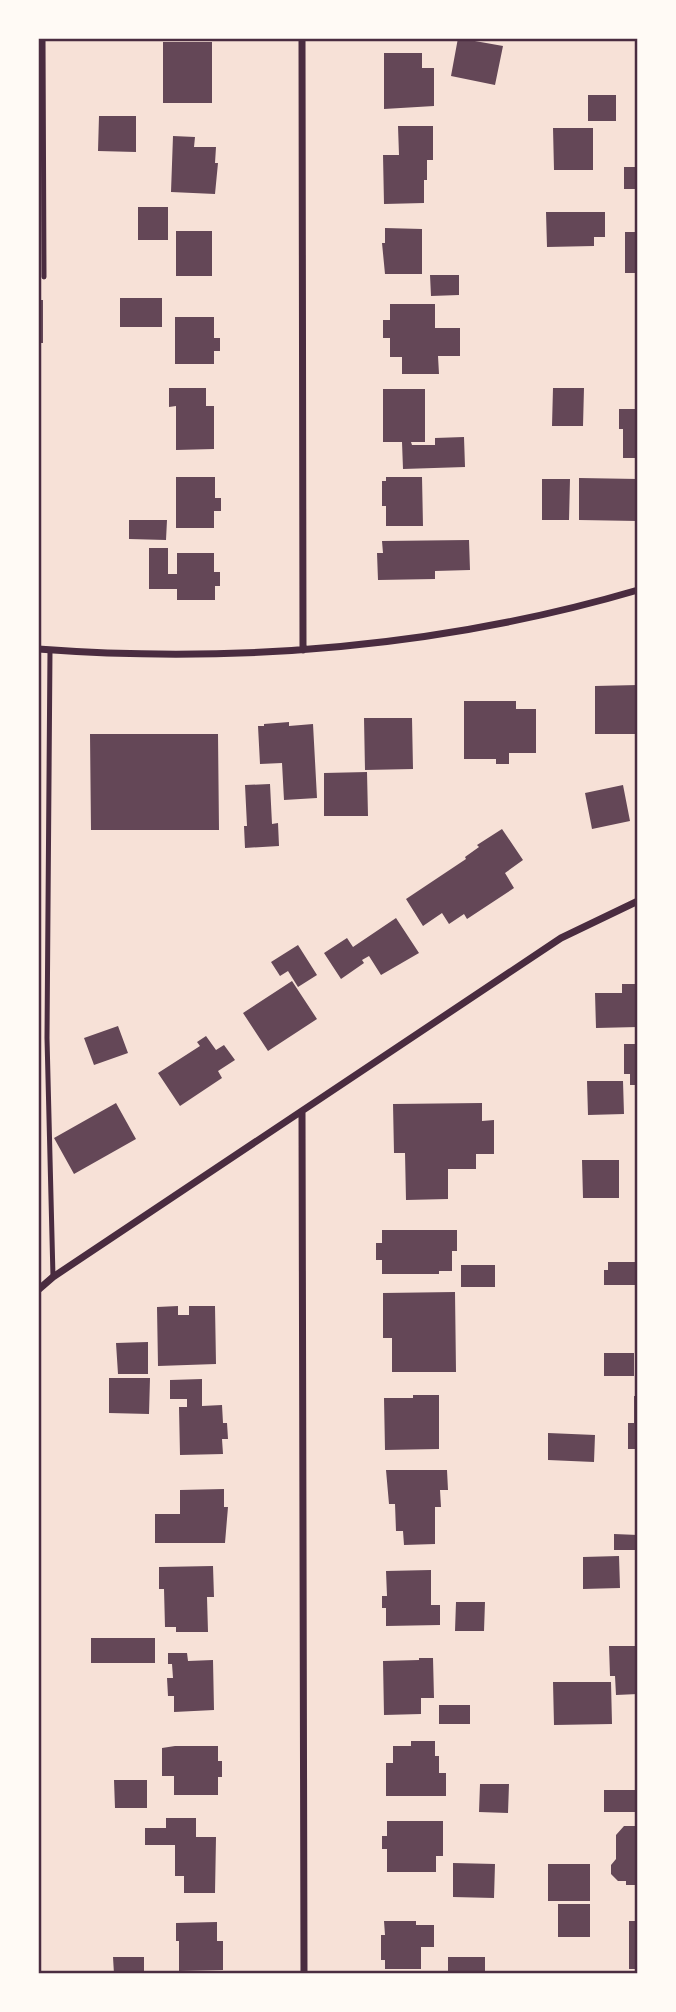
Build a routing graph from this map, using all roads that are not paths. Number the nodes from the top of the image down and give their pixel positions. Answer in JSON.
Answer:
{"nodes":[{"id":1,"x":43,"y":38,"type":"edge"},
{"id":2,"x":302,"y":38,"type":"edge"},
{"id":3,"x":44,"y":277,"type":"dead end"},
{"id":4,"x":638,"y":590,"type":"edge"},
{"id":5,"x":38,"y":649,"type":"edge"},
{"id":6,"x":50,"y":650,"type":"junction"},
{"id":7,"x":303,"y":650,"type":"junction"},
{"id":8,"x":638,"y":901,"type":"edge"},
{"id":9,"x":302,"y":1111,"type":"junction"},
{"id":10,"x":53,"y":1277,"type":"junction"},
{"id":11,"x":38,"y":1287,"type":"edge"},
{"id":12,"x":304,"y":1973,"type":"edge"}],
"edges":[{"from":1,"to":3,"type":"lane"},
{"from":2,"to":7,"type":"street"},
{"from":4,"to":7,"type":"street"},
{"from":5,"to":6,"type":"street"},
{"from":6,"to":7,"type":"street"},
{"from":6,"to":10,"type":"lane"},
{"from":8,"to":9,"type":"street"},
{"from":9,"to":10,"type":"street"},
{"from":9,"to":12,"type":"street"},
{"from":10,"to":11,"type":"street"}]}
